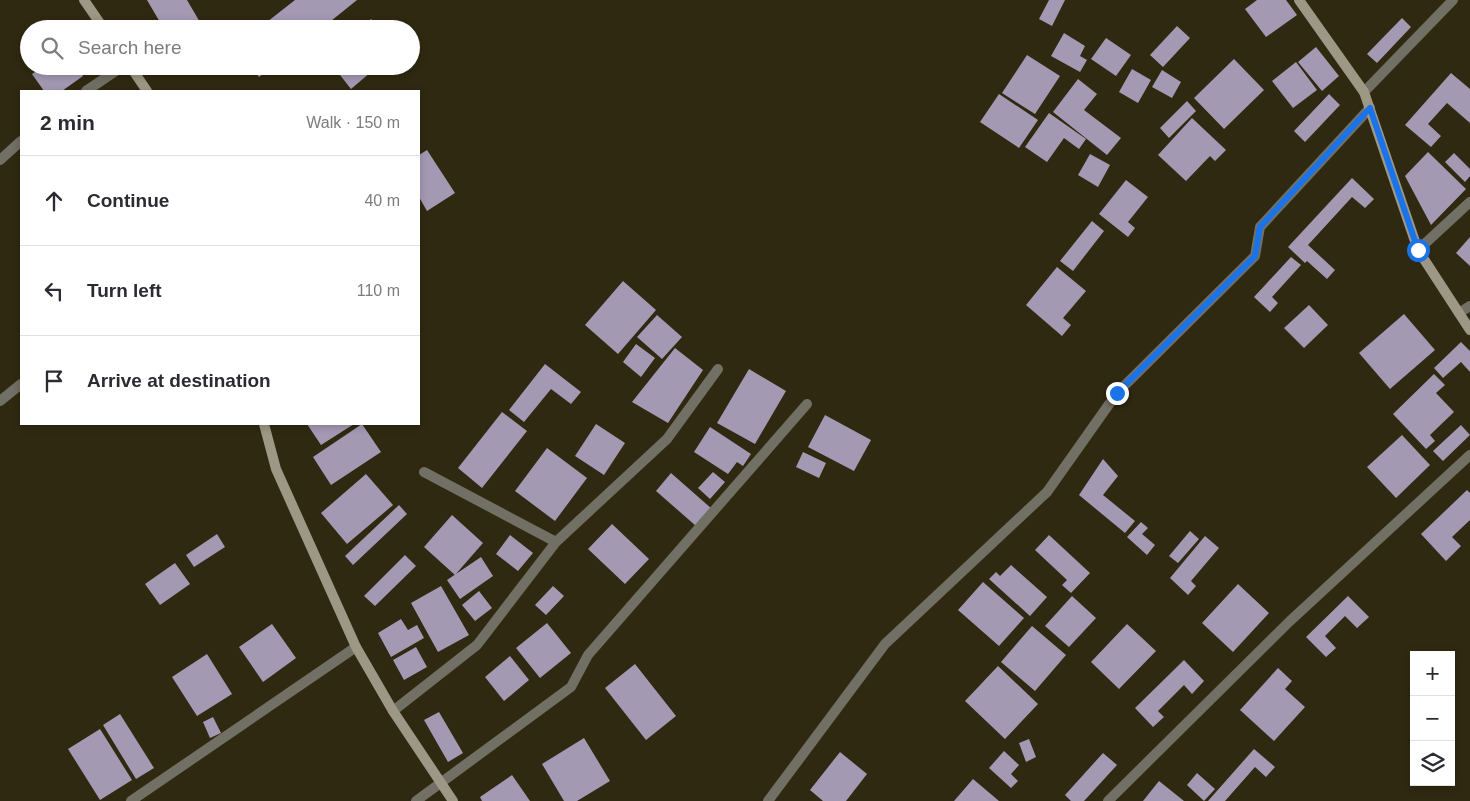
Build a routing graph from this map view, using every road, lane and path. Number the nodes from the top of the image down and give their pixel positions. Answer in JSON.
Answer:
{"nodes":[{"id":1,"x":84,"y":0,"type":"edge"},
{"id":2,"x":1299,"y":0,"type":"edge"},
{"id":3,"x":1453,"y":0,"type":"edge"},
{"id":4,"x":98,"y":20,"type":"edge"},
{"id":5,"x":110,"y":75,"type":"edge"},
{"id":6,"x":136,"y":75,"type":"edge"},
{"id":7,"x":87,"y":90,"type":"edge"},
{"id":8,"x":146,"y":90,"type":"edge"},
{"id":9,"x":1364,"y":92,"type":"junction"},
{"id":10,"x":1370,"y":108,"type":"junction"},
{"id":11,"x":20,"y":142,"type":"edge"},
{"id":12,"x":0,"y":160,"type":"edge"},
{"id":13,"x":1470,"y":202,"type":"edge"},
{"id":14,"x":1418,"y":250,"type":"junction"},
{"id":15,"x":1470,"y":306,"type":"edge"},
{"id":16,"x":1459,"y":313,"type":"junction"},
{"id":17,"x":1470,"y":330,"type":"edge"},
{"id":18,"x":718,"y":369,"type":"dead end"},
{"id":19,"x":20,"y":385,"type":"edge"},
{"id":20,"x":0,"y":400,"type":"edge"},
{"id":21,"x":806,"y":404,"type":"dead end"},
{"id":22,"x":264,"y":425,"type":"edge"},
{"id":23,"x":1470,"y":455,"type":"edge"},
{"id":24,"x":424,"y":472,"type":"dead end"},
{"id":25,"x":556,"y":542,"type":"junction"},
{"id":26,"x":356,"y":647,"type":"junction"},
{"id":27,"x":393,"y":711,"type":"junction"},
{"id":28,"x":441,"y":781,"type":"junction"},
{"id":29,"x":131,"y":801,"type":"edge"},
{"id":30,"x":416,"y":801,"type":"edge"},
{"id":31,"x":453,"y":801,"type":"edge"},
{"id":32,"x":768,"y":801,"type":"edge"},
{"id":33,"x":1108,"y":801,"type":"edge"}],
"edges":[{"from":1,"to":4,"type":"street"},
{"from":2,"to":9,"type":"street"},
{"from":3,"to":9,"type":"street"},
{"from":5,"to":7,"type":"street"},
{"from":6,"to":8,"type":"street"},
{"from":9,"to":10,"type":"street"},
{"from":10,"to":14,"type":"street"},
{"from":10,"to":32,"type":"street"},
{"from":11,"to":12,"type":"street"},
{"from":13,"to":14,"type":"street"},
{"from":14,"to":16,"type":"street"},
{"from":15,"to":16,"type":"street"},
{"from":16,"to":17,"type":"street"},
{"from":18,"to":25,"type":"street"},
{"from":19,"to":20,"type":"street"},
{"from":21,"to":28,"type":"street"},
{"from":22,"to":26,"type":"street"},
{"from":23,"to":33,"type":"street"},
{"from":24,"to":25,"type":"street"},
{"from":25,"to":27,"type":"street"},
{"from":26,"to":27,"type":"street"},
{"from":26,"to":29,"type":"street"},
{"from":27,"to":28,"type":"street"},
{"from":28,"to":30,"type":"street"},
{"from":28,"to":31,"type":"street"}]}
